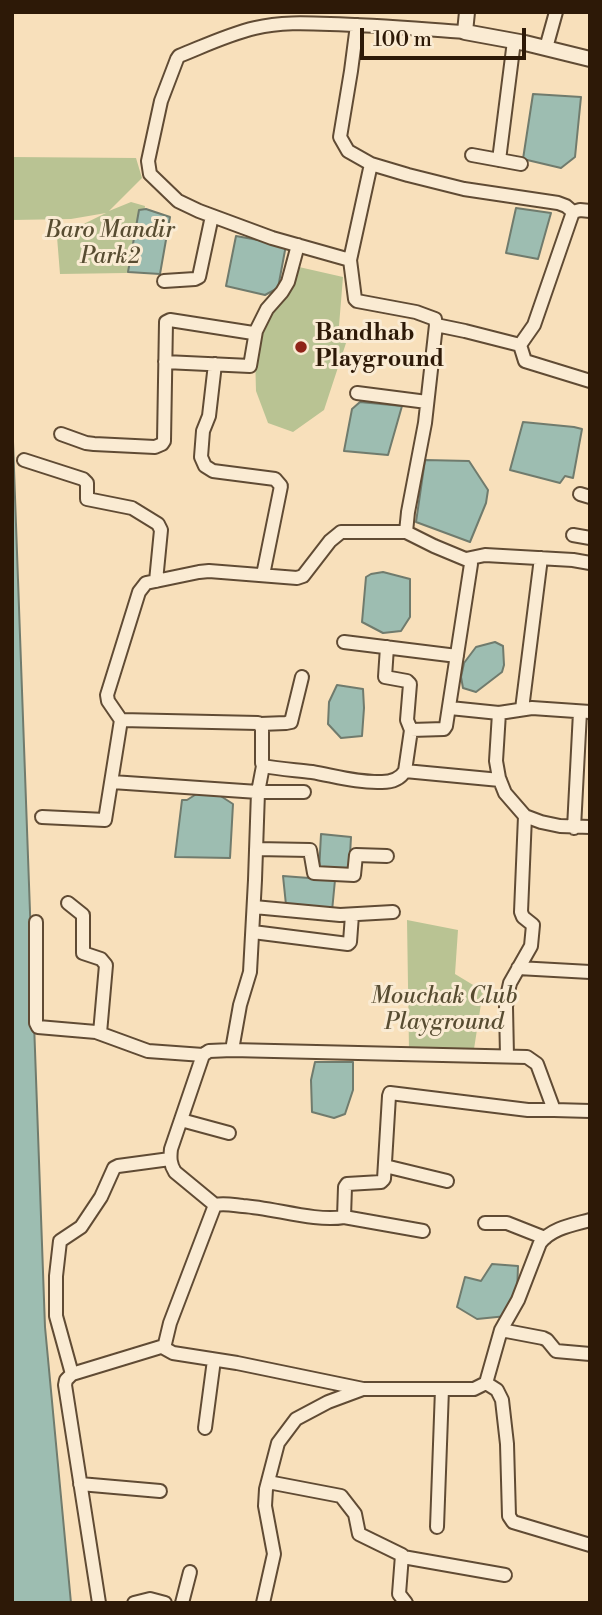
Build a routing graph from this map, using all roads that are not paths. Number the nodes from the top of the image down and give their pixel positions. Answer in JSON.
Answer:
{"nodes":[{"id":1,"x":373,"y":12,"type":"edge"},
{"id":2,"x":467,"y":12,"type":"edge"},
{"id":3,"x":556,"y":12,"type":"edge"},
{"id":4,"x":274,"y":18,"type":"edge"},
{"id":5,"x":351,"y":21,"type":"edge"},
{"id":6,"x":372,"y":26,"type":"junction"},
{"id":7,"x":465,"y":32,"type":"junction"},
{"id":8,"x":514,"y":41,"type":"junction"},
{"id":9,"x":546,"y":48,"type":"junction"},
{"id":10,"x":590,"y":59,"type":"edge"},
{"id":11,"x":472,"y":155,"type":"dead end"},
{"id":12,"x":499,"y":160,"type":"junction"},
{"id":13,"x":371,"y":164,"type":"junction"},
{"id":14,"x":521,"y":164,"type":"dead end"},
{"id":15,"x":590,"y":211,"type":"edge"},
{"id":16,"x":573,"y":212,"type":"junction"},
{"id":17,"x":212,"y":216,"type":"junction"},
{"id":18,"x":298,"y":245,"type":"junction"},
{"id":19,"x":351,"y":260,"type":"junction"},
{"id":20,"x":164,"y":281,"type":"dead end"},
{"id":21,"x":436,"y":325,"type":"junction"},
{"id":22,"x":256,"y":331,"type":"junction"},
{"id":23,"x":520,"y":345,"type":"junction"},
{"id":24,"x":165,"y":362,"type":"junction"},
{"id":25,"x":215,"y":365,"type":"junction"},
{"id":26,"x":590,"y":381,"type":"edge"},
{"id":27,"x":357,"y":393,"type":"dead end"},
{"id":28,"x":427,"y":402,"type":"junction"},
{"id":29,"x":61,"y":434,"type":"dead end"},
{"id":30,"x":23,"y":460,"type":"dead end"},
{"id":31,"x":406,"y":532,"type":"junction"},
{"id":32,"x":573,"y":535,"type":"dead end"},
{"id":33,"x":590,"y":538,"type":"edge"},
{"id":34,"x":541,"y":558,"type":"junction"},
{"id":35,"x":466,"y":559,"type":"junction"},
{"id":36,"x":590,"y":563,"type":"edge"},
{"id":37,"x":263,"y":576,"type":"junction"},
{"id":38,"x":156,"y":581,"type":"junction"},
{"id":39,"x":344,"y":642,"type":"dead end"},
{"id":40,"x":387,"y":647,"type":"junction"},
{"id":41,"x":457,"y":656,"type":"junction"},
{"id":42,"x":302,"y":677,"type":"dead end"},
{"id":43,"x":450,"y":708,"type":"junction"},
{"id":44,"x":522,"y":709,"type":"junction"},
{"id":45,"x":585,"y":712,"type":"edge"},
{"id":46,"x":499,"y":713,"type":"junction"},
{"id":47,"x":121,"y":720,"type":"junction"},
{"id":48,"x":260,"y":724,"type":"junction"},
{"id":49,"x":411,"y":730,"type":"junction"},
{"id":50,"x":263,"y":766,"type":"junction"},
{"id":51,"x":405,"y":771,"type":"junction"},
{"id":52,"x":500,"y":780,"type":"junction"},
{"id":53,"x":112,"y":782,"type":"junction"},
{"id":54,"x":258,"y":792,"type":"junction"},
{"id":55,"x":304,"y":792,"type":"dead end"},
{"id":56,"x":525,"y":816,"type":"junction"},
{"id":57,"x":42,"y":817,"type":"dead end"},
{"id":58,"x":590,"y":827,"type":"edge"},
{"id":59,"x":574,"y":828,"type":"junction"},
{"id":60,"x":257,"y":849,"type":"junction"},
{"id":61,"x":387,"y":856,"type":"dead end"},
{"id":62,"x":68,"y":903,"type":"dead end"},
{"id":63,"x":254,"y":907,"type":"junction"},
{"id":64,"x":393,"y":912,"type":"dead end"},
{"id":65,"x":352,"y":915,"type":"junction"},
{"id":66,"x":36,"y":922,"type":"dead end"},
{"id":67,"x":253,"y":932,"type":"junction"},
{"id":68,"x":518,"y":968,"type":"junction"},
{"id":69,"x":590,"y":972,"type":"edge"},
{"id":70,"x":100,"y":1033,"type":"junction"},
{"id":71,"x":232,"y":1050,"type":"junction"},
{"id":72,"x":203,"y":1055,"type":"junction"},
{"id":73,"x":507,"y":1056,"type":"junction"},
{"id":74,"x":554,"y":1110,"type":"junction"},
{"id":75,"x":590,"y":1111,"type":"edge"},
{"id":76,"x":181,"y":1120,"type":"junction"},
{"id":77,"x":229,"y":1133,"type":"dead end"},
{"id":78,"x":170,"y":1159,"type":"junction"},
{"id":79,"x":385,"y":1166,"type":"junction"},
{"id":80,"x":447,"y":1181,"type":"dead end"},
{"id":81,"x":215,"y":1205,"type":"junction"},
{"id":82,"x":344,"y":1217,"type":"junction"},
{"id":83,"x":590,"y":1220,"type":"edge"},
{"id":84,"x":485,"y":1223,"type":"dead end"},
{"id":85,"x":422,"y":1231,"type":"dead end"},
{"id":86,"x":545,"y":1238,"type":"junction"},
{"id":87,"x":501,"y":1330,"type":"junction"},
{"id":88,"x":164,"y":1346,"type":"junction"},
{"id":89,"x":590,"y":1354,"type":"edge"},
{"id":90,"x":214,"y":1360,"type":"junction"},
{"id":91,"x":72,"y":1374,"type":"junction"},
{"id":92,"x":486,"y":1383,"type":"junction"},
{"id":93,"x":363,"y":1389,"type":"junction"},
{"id":94,"x":442,"y":1390,"type":"junction"},
{"id":95,"x":205,"y":1428,"type":"dead end"},
{"id":96,"x":268,"y":1482,"type":"junction"},
{"id":97,"x":80,"y":1484,"type":"junction"},
{"id":98,"x":160,"y":1491,"type":"dead end"},
{"id":99,"x":437,"y":1527,"type":"dead end"},
{"id":100,"x":590,"y":1545,"type":"edge"},
{"id":101,"x":403,"y":1557,"type":"junction"},
{"id":102,"x":190,"y":1572,"type":"dead end"},
{"id":103,"x":505,"y":1575,"type":"dead end"},
{"id":104,"x":99,"y":1603,"type":"edge"},
{"id":105,"x":134,"y":1603,"type":"edge"},
{"id":106,"x":165,"y":1603,"type":"edge"},
{"id":107,"x":182,"y":1603,"type":"edge"},
{"id":108,"x":263,"y":1603,"type":"edge"},
{"id":109,"x":406,"y":1603,"type":"edge"}],
"edges":[{"from":1,"to":6,"type":"street"},
{"from":2,"to":7,"type":"street"},
{"from":3,"to":9,"type":"street"},
{"from":4,"to":5,"type":"street"},
{"from":4,"to":17,"type":"street"},
{"from":5,"to":6,"type":"street"},
{"from":5,"to":13,"type":"street"},
{"from":6,"to":7,"type":"street"},
{"from":7,"to":8,"type":"street"},
{"from":8,"to":9,"type":"street"},
{"from":8,"to":12,"type":"street"},
{"from":9,"to":10,"type":"street"},
{"from":11,"to":12,"type":"street"},
{"from":12,"to":14,"type":"street"},
{"from":13,"to":16,"type":"street"},
{"from":13,"to":19,"type":"street"},
{"from":15,"to":16,"type":"street"},
{"from":16,"to":23,"type":"street"},
{"from":17,"to":18,"type":"street"},
{"from":17,"to":20,"type":"street"},
{"from":18,"to":19,"type":"street"},
{"from":18,"to":22,"type":"street"},
{"from":19,"to":21,"type":"street"},
{"from":21,"to":23,"type":"street"},
{"from":21,"to":28,"type":"street"},
{"from":22,"to":24,"type":"street"},
{"from":22,"to":25,"type":"street"},
{"from":23,"to":26,"type":"street"},
{"from":24,"to":25,"type":"street"},
{"from":24,"to":29,"type":"street"},
{"from":25,"to":37,"type":"street"},
{"from":27,"to":28,"type":"street"},
{"from":28,"to":31,"type":"street"},
{"from":30,"to":38,"type":"street"},
{"from":31,"to":35,"type":"street"},
{"from":31,"to":37,"type":"street"},
{"from":32,"to":33,"type":"street"},
{"from":34,"to":35,"type":"street"},
{"from":34,"to":36,"type":"street"},
{"from":34,"to":44,"type":"street"},
{"from":35,"to":41,"type":"street"},
{"from":37,"to":38,"type":"street"},
{"from":38,"to":47,"type":"street"},
{"from":39,"to":40,"type":"street"},
{"from":40,"to":41,"type":"street"},
{"from":40,"to":49,"type":"street"},
{"from":41,"to":43,"type":"street"},
{"from":42,"to":48,"type":"street"},
{"from":43,"to":46,"type":"street"},
{"from":43,"to":49,"type":"street"},
{"from":44,"to":45,"type":"street"},
{"from":44,"to":46,"type":"street"},
{"from":45,"to":59,"type":"street"},
{"from":46,"to":52,"type":"street"},
{"from":47,"to":48,"type":"street"},
{"from":47,"to":53,"type":"street"},
{"from":48,"to":50,"type":"street"},
{"from":49,"to":51,"type":"street"},
{"from":50,"to":51,"type":"street"},
{"from":50,"to":54,"type":"street"},
{"from":51,"to":52,"type":"street"},
{"from":52,"to":56,"type":"street"},
{"from":53,"to":54,"type":"street"},
{"from":53,"to":57,"type":"street"},
{"from":54,"to":55,"type":"street"},
{"from":54,"to":60,"type":"street"},
{"from":56,"to":59,"type":"street"},
{"from":56,"to":68,"type":"street"},
{"from":58,"to":59,"type":"street"},
{"from":60,"to":61,"type":"street"},
{"from":60,"to":63,"type":"street"},
{"from":62,"to":70,"type":"street"},
{"from":63,"to":65,"type":"street"},
{"from":63,"to":67,"type":"street"},
{"from":64,"to":65,"type":"street"},
{"from":65,"to":67,"type":"street"},
{"from":66,"to":70,"type":"street"},
{"from":67,"to":71,"type":"street"},
{"from":68,"to":69,"type":"street"},
{"from":68,"to":73,"type":"street"},
{"from":70,"to":72,"type":"street"},
{"from":71,"to":72,"type":"street"},
{"from":71,"to":73,"type":"street"},
{"from":72,"to":76,"type":"street"},
{"from":73,"to":74,"type":"street"},
{"from":74,"to":75,"type":"street"},
{"from":74,"to":79,"type":"street"},
{"from":76,"to":77,"type":"street"},
{"from":76,"to":78,"type":"street"},
{"from":78,"to":81,"type":"street"},
{"from":78,"to":91,"type":"street"},
{"from":79,"to":80,"type":"street"},
{"from":79,"to":82,"type":"street"},
{"from":81,"to":82,"type":"street"},
{"from":81,"to":88,"type":"street"},
{"from":82,"to":85,"type":"street"},
{"from":83,"to":86,"type":"street"},
{"from":84,"to":86,"type":"street"},
{"from":86,"to":87,"type":"street"},
{"from":87,"to":89,"type":"street"},
{"from":87,"to":92,"type":"street"},
{"from":88,"to":90,"type":"street"},
{"from":88,"to":91,"type":"street"},
{"from":90,"to":93,"type":"street"},
{"from":90,"to":95,"type":"street"},
{"from":91,"to":97,"type":"street"},
{"from":92,"to":94,"type":"street"},
{"from":92,"to":100,"type":"street"},
{"from":93,"to":94,"type":"street"},
{"from":93,"to":96,"type":"street"},
{"from":94,"to":99,"type":"street"},
{"from":96,"to":101,"type":"street"},
{"from":96,"to":108,"type":"street"},
{"from":97,"to":98,"type":"street"},
{"from":97,"to":104,"type":"street"},
{"from":101,"to":103,"type":"street"},
{"from":101,"to":109,"type":"street"},
{"from":102,"to":107,"type":"street"},
{"from":105,"to":106,"type":"street"}]}
